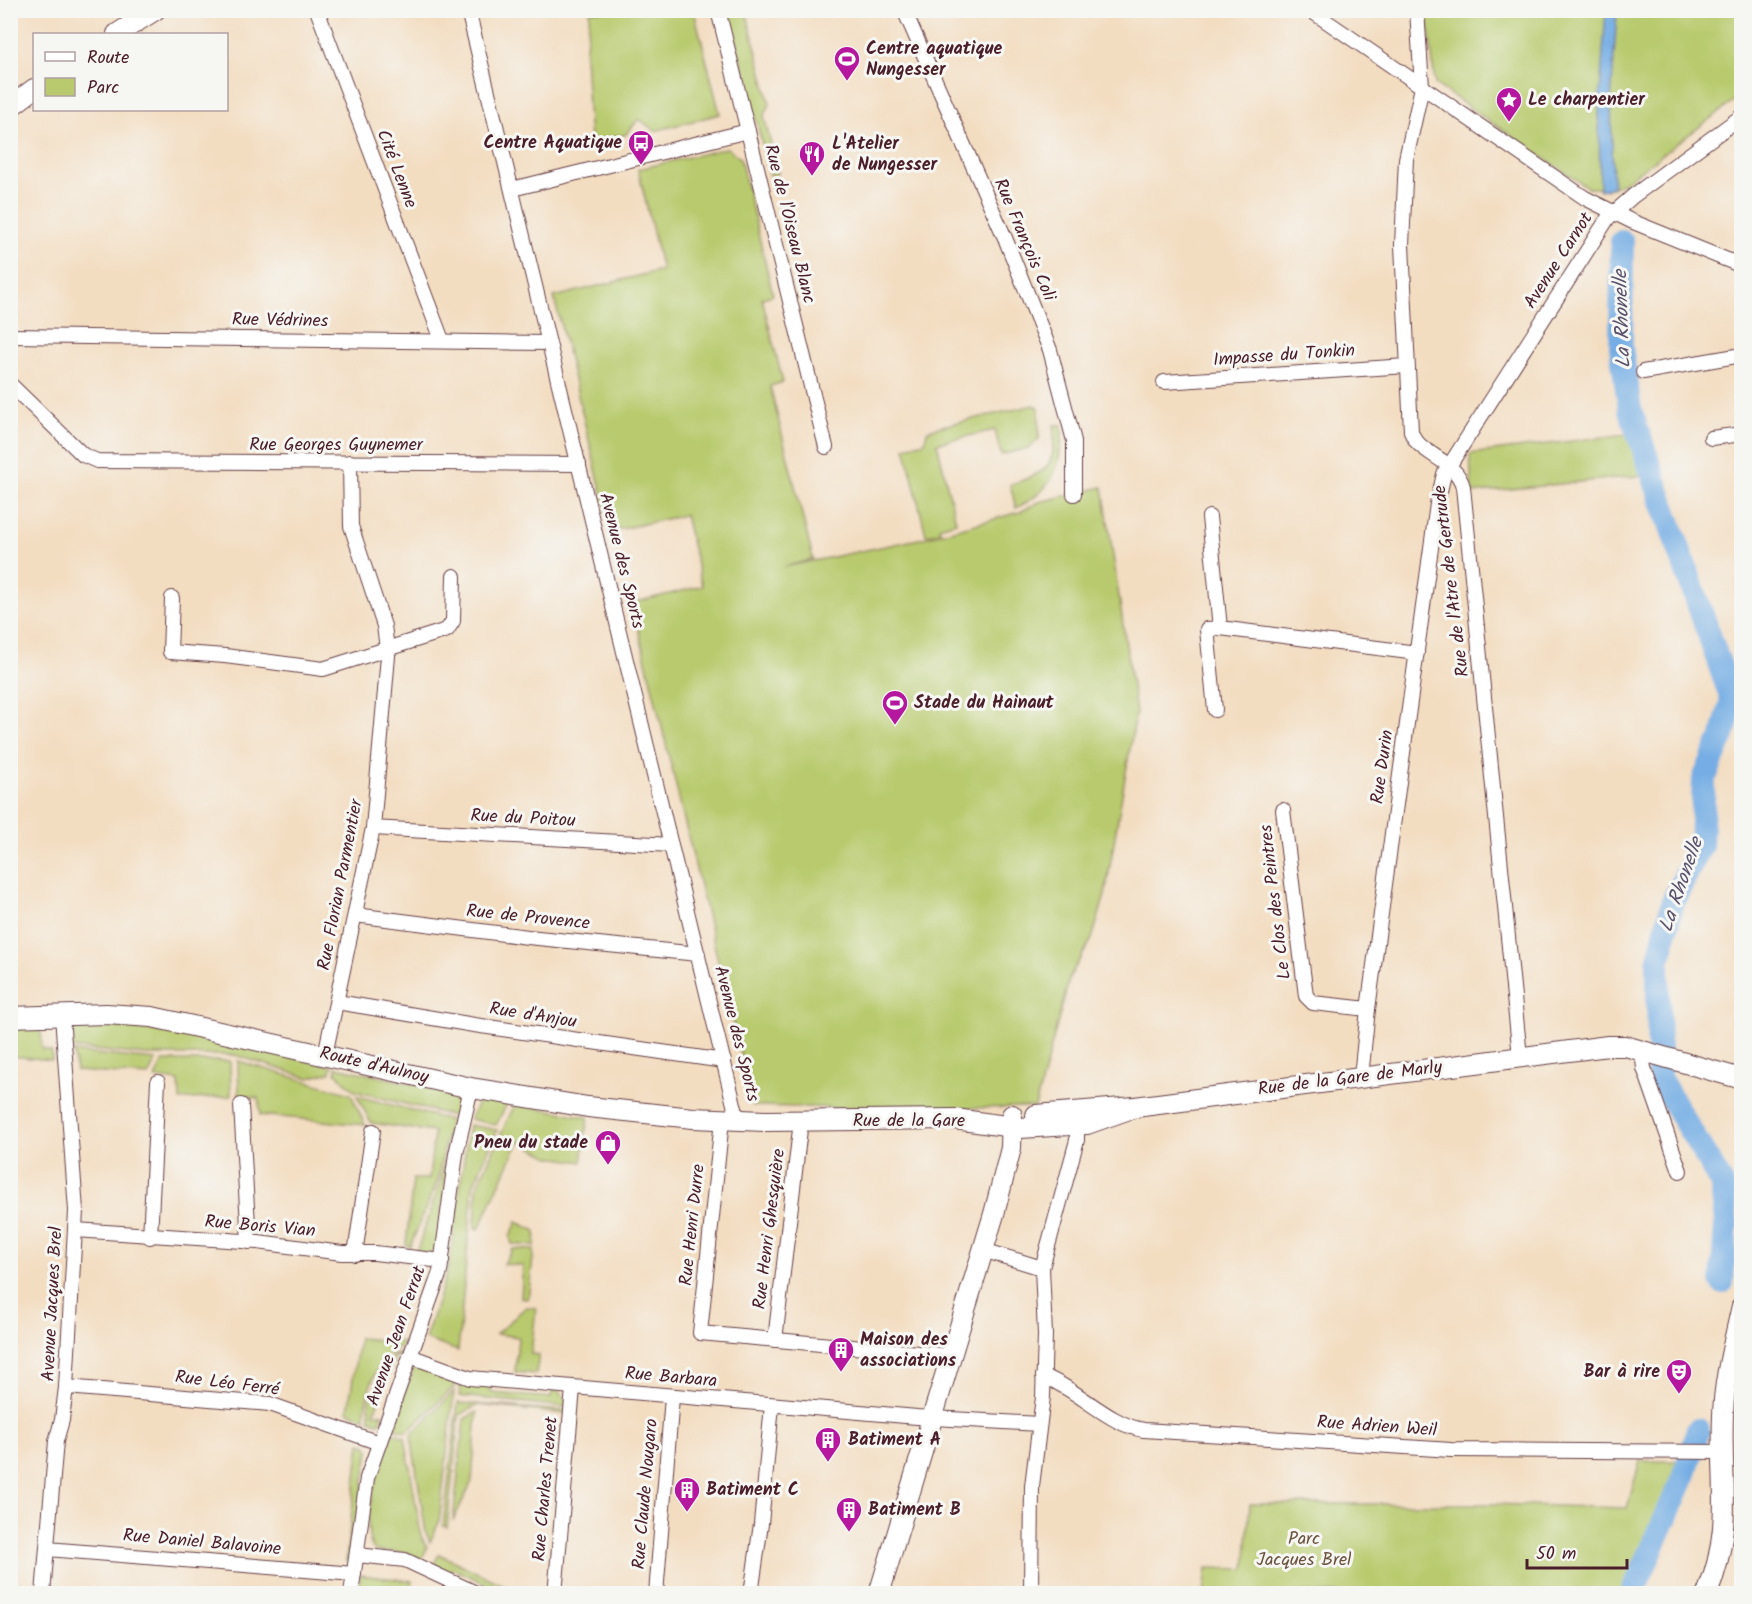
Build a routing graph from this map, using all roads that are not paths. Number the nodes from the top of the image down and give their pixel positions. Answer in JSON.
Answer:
{"nodes":[{"id":1,"x":155,"y":10,"type":"edge"},
{"id":2,"x":317,"y":10,"type":"edge"},
{"id":3,"x":468,"y":10,"type":"edge"},
{"id":4,"x":718,"y":10,"type":"edge"},
{"id":5,"x":904,"y":10,"type":"edge"},
{"id":6,"x":1310,"y":10,"type":"edge"},
{"id":7,"x":1417,"y":10,"type":"edge"},
{"id":8,"x":119,"y":33,"type":"edge"},
{"id":9,"x":1422,"y":87,"type":"junction"},
{"id":10,"x":33,"y":91,"type":"edge"},
{"id":11,"x":10,"y":107,"type":"edge"},
{"id":12,"x":1742,"y":116,"type":"edge"},
{"id":13,"x":748,"y":131,"type":"junction"},
{"id":14,"x":512,"y":189,"type":"junction"},
{"id":15,"x":1613,"y":213,"type":"junction"},
{"id":16,"x":1742,"y":266,"type":"edge"},
{"id":17,"x":10,"y":336,"type":"edge"},
{"id":18,"x":442,"y":340,"type":"junction"},
{"id":19,"x":549,"y":343,"type":"junction"},
{"id":20,"x":1742,"y":355,"type":"edge"},
{"id":21,"x":1407,"y":366,"type":"junction"},
{"id":22,"x":1643,"y":372,"type":"dead end"},
{"id":23,"x":1164,"y":382,"type":"dead end"},
{"id":24,"x":10,"y":384,"type":"edge"},
{"id":25,"x":1742,"y":434,"type":"edge"},
{"id":26,"x":1711,"y":438,"type":"dead end"},
{"id":27,"x":826,"y":447,"type":"dead end"},
{"id":28,"x":350,"y":462,"type":"junction"},
{"id":29,"x":579,"y":464,"type":"junction"},
{"id":30,"x":1449,"y":465,"type":"junction"},
{"id":31,"x":1074,"y":494,"type":"dead end"},
{"id":32,"x":1209,"y":517,"type":"dead end"},
{"id":33,"x":454,"y":576,"type":"dead end"},
{"id":34,"x":172,"y":598,"type":"dead end"},
{"id":35,"x":1220,"y":628,"type":"junction"},
{"id":36,"x":388,"y":648,"type":"junction"},
{"id":37,"x":1417,"y":653,"type":"junction"},
{"id":38,"x":1215,"y":710,"type":"dead end"},
{"id":39,"x":1283,"y":810,"type":"dead end"},
{"id":40,"x":373,"y":828,"type":"junction"},
{"id":41,"x":671,"y":845,"type":"junction"},
{"id":42,"x":355,"y":915,"type":"junction"},
{"id":43,"x":698,"y":954,"type":"junction"},
{"id":44,"x":337,"y":1002,"type":"junction"},
{"id":45,"x":1368,"y":1009,"type":"junction"},
{"id":46,"x":62,"y":1015,"type":"junction"},
{"id":47,"x":10,"y":1017,"type":"edge"},
{"id":48,"x":1645,"y":1052,"type":"junction"},
{"id":49,"x":325,"y":1055,"type":"junction"},
{"id":50,"x":1520,"y":1057,"type":"junction"},
{"id":51,"x":724,"y":1061,"type":"junction"},
{"id":52,"x":1361,"y":1077,"type":"junction"},
{"id":53,"x":1742,"y":1079,"type":"edge"},
{"id":54,"x":158,"y":1082,"type":"dead end"},
{"id":55,"x":471,"y":1088,"type":"junction"},
{"id":56,"x":241,"y":1105,"type":"dead end"},
{"id":57,"x":1077,"y":1118,"type":"junction"},
{"id":58,"x":730,"y":1120,"type":"junction"},
{"id":59,"x":801,"y":1121,"type":"junction"},
{"id":60,"x":1020,"y":1121,"type":"junction"},
{"id":61,"x":373,"y":1131,"type":"dead end"},
{"id":62,"x":1680,"y":1171,"type":"dead end"},
{"id":63,"x":75,"y":1230,"type":"junction"},
{"id":64,"x":150,"y":1237,"type":"junction"},
{"id":65,"x":249,"y":1242,"type":"junction"},
{"id":66,"x":983,"y":1250,"type":"junction"},
{"id":67,"x":355,"y":1254,"type":"junction"},
{"id":68,"x":442,"y":1261,"type":"junction"},
{"id":69,"x":1042,"y":1268,"type":"junction"},
{"id":70,"x":1742,"y":1306,"type":"edge"},
{"id":71,"x":775,"y":1340,"type":"junction"},
{"id":72,"x":410,"y":1356,"type":"junction"},
{"id":73,"x":951,"y":1356,"type":"junction"},
{"id":74,"x":1043,"y":1376,"type":"junction"},
{"id":75,"x":66,"y":1387,"type":"junction"},
{"id":76,"x":573,"y":1388,"type":"junction"},
{"id":77,"x":672,"y":1396,"type":"junction"},
{"id":78,"x":772,"y":1405,"type":"junction"},
{"id":79,"x":932,"y":1418,"type":"junction"},
{"id":80,"x":1039,"y":1424,"type":"junction"},
{"id":81,"x":379,"y":1443,"type":"junction"},
{"id":82,"x":1723,"y":1452,"type":"junction"},
{"id":83,"x":47,"y":1549,"type":"junction"},
{"id":84,"x":357,"y":1555,"type":"junction"},
{"id":85,"x":354,"y":1574,"type":"junction"},
{"id":86,"x":43,"y":1593,"type":"edge"},
{"id":87,"x":351,"y":1593,"type":"edge"},
{"id":88,"x":478,"y":1593,"type":"edge"},
{"id":89,"x":555,"y":1593,"type":"edge"},
{"id":90,"x":656,"y":1593,"type":"edge"},
{"id":91,"x":751,"y":1593,"type":"edge"},
{"id":92,"x":879,"y":1593,"type":"edge"},
{"id":93,"x":1031,"y":1593,"type":"edge"},
{"id":94,"x":1707,"y":1593,"type":"edge"}],
"edges":[{"from":1,"to":8,"type":"street"},
{"from":2,"to":18,"type":"street","name":"Cité Lenne"},
{"from":3,"to":14,"type":"street","name":"Avenue des Sports"},
{"from":4,"to":13,"type":"street","name":"Rue de l'Oiseau Blanc"},
{"from":5,"to":31,"type":"street","name":"Rue François Coli"},
{"from":6,"to":9,"type":"street"},
{"from":7,"to":9,"type":"street","name":"Rue de l'Atre de Gertrude"},
{"from":9,"to":15,"type":"street"},
{"from":9,"to":21,"type":"street","name":"Rue de l'Atre de Gertrude"},
{"from":10,"to":11,"type":"street"},
{"from":12,"to":15,"type":"street","name":"Avenue Carnot"},
{"from":13,"to":14,"type":"street"},
{"from":13,"to":27,"type":"street","name":"Rue de l'Oiseau Blanc"},
{"from":14,"to":19,"type":"street","name":"Avenue des Sports"},
{"from":15,"to":16,"type":"street"},
{"from":15,"to":30,"type":"street","name":"Avenue Carnot"},
{"from":17,"to":18,"type":"street","name":"Rue Védrines"},
{"from":18,"to":19,"type":"street","name":"Rue Védrines"},
{"from":19,"to":29,"type":"street","name":"Avenue des Sports"},
{"from":20,"to":22,"type":"street"},
{"from":21,"to":23,"type":"street","name":"Impasse du Tonkin"},
{"from":21,"to":30,"type":"street","name":"Rue de l'Atre de Gertrude"},
{"from":24,"to":28,"type":"street","name":"Rue Georges Guynemer"},
{"from":25,"to":26,"type":"street"},
{"from":28,"to":29,"type":"street","name":"Rue Georges Guynemer"},
{"from":28,"to":36,"type":"street","name":"Rue Florian Parmentier"},
{"from":29,"to":41,"type":"street","name":"Avenue des Sports"},
{"from":30,"to":37,"type":"street","name":"Rue Durin"},
{"from":30,"to":50,"type":"street","name":"Rue de l'Atre de Gertrude"},
{"from":32,"to":35,"type":"street"},
{"from":33,"to":36,"type":"street"},
{"from":34,"to":36,"type":"street"},
{"from":35,"to":37,"type":"street"},
{"from":35,"to":38,"type":"street"},
{"from":36,"to":40,"type":"street","name":"Rue Florian Parmentier"},
{"from":37,"to":45,"type":"street","name":"Rue Durin"},
{"from":39,"to":45,"type":"street","name":"Le Clos des Peintres"},
{"from":40,"to":41,"type":"street","name":"Rue du Poitou"},
{"from":40,"to":42,"type":"street","name":"Rue Florian Parmentier"},
{"from":41,"to":43,"type":"street","name":"Avenue des Sports"},
{"from":42,"to":43,"type":"street","name":"Rue de Provence"},
{"from":42,"to":44,"type":"street","name":"Rue Florian Parmentier"},
{"from":43,"to":51,"type":"street","name":"Avenue des Sports"},
{"from":44,"to":49,"type":"street","name":"Rue Florian Parmentier"},
{"from":44,"to":51,"type":"street","name":"Rue d'Anjou"},
{"from":45,"to":52,"type":"street","name":"Rue Durin"},
{"from":46,"to":47,"type":"street","name":"Route d'Aulnoy"},
{"from":46,"to":49,"type":"street","name":"Route d'Aulnoy"},
{"from":46,"to":63,"type":"street","name":"Avenue Jacques Brel"},
{"from":48,"to":50,"type":"street","name":"Rue de la Gare de Marly"},
{"from":48,"to":53,"type":"street","name":"Rue de la Gare de Marly"},
{"from":48,"to":62,"type":"street"},
{"from":49,"to":55,"type":"street","name":"Route d'Aulnoy"},
{"from":50,"to":52,"type":"street","name":"Rue de la Gare de Marly"},
{"from":51,"to":58,"type":"street","name":"Avenue des Sports"},
{"from":52,"to":57,"type":"street","name":"Rue de la Gare de Marly"},
{"from":54,"to":64,"type":"street"},
{"from":55,"to":58,"type":"street","name":"Route d'Aulnoy"},
{"from":55,"to":68,"type":"street","name":"Avenue Jean Ferrat"},
{"from":56,"to":65,"type":"street"},
{"from":57,"to":60,"type":"street"},
{"from":57,"to":69,"type":"street"},
{"from":58,"to":59,"type":"street","name":"Rue de la Gare"},
{"from":58,"to":71,"type":"street","name":"Rue Henri Durre"},
{"from":59,"to":60,"type":"street","name":"Rue de la Gare"},
{"from":59,"to":71,"type":"street","name":"Rue Henri Ghesquière"},
{"from":60,"to":66,"type":"street"},
{"from":61,"to":67,"type":"street"},
{"from":63,"to":64,"type":"street","name":"Rue Boris Vian"},
{"from":63,"to":75,"type":"street","name":"Avenue Jacques Brel"},
{"from":64,"to":65,"type":"street","name":"Rue Boris Vian"},
{"from":65,"to":67,"type":"street","name":"Rue Boris Vian"},
{"from":66,"to":69,"type":"street"},
{"from":66,"to":73,"type":"street"},
{"from":67,"to":68,"type":"street","name":"Rue Boris Vian"},
{"from":68,"to":72,"type":"street","name":"Avenue Jean Ferrat"},
{"from":69,"to":74,"type":"street"},
{"from":70,"to":82,"type":"street"},
{"from":71,"to":73,"type":"street"},
{"from":72,"to":76,"type":"street","name":"Rue Barbara"},
{"from":72,"to":81,"type":"street","name":"Avenue Jean Ferrat"},
{"from":73,"to":79,"type":"street"},
{"from":74,"to":80,"type":"street"},
{"from":74,"to":82,"type":"street","name":"Rue Adrien Weil"},
{"from":75,"to":81,"type":"street","name":"Rue Léo Ferré"},
{"from":75,"to":83,"type":"street","name":"Avenue Jacques Brel"},
{"from":76,"to":77,"type":"street","name":"Rue Barbara"},
{"from":76,"to":89,"type":"street","name":"Rue Charles Trenet"},
{"from":77,"to":78,"type":"street","name":"Rue Barbara"},
{"from":77,"to":90,"type":"street","name":"Rue Claude Nougaro"},
{"from":78,"to":79,"type":"street","name":"Rue Barbara"},
{"from":78,"to":91,"type":"street"},
{"from":79,"to":80,"type":"street","name":"Rue Barbara"},
{"from":79,"to":92,"type":"street"},
{"from":80,"to":93,"type":"street"},
{"from":81,"to":84,"type":"street","name":"Avenue Jean Ferrat"},
{"from":82,"to":94,"type":"street"},
{"from":83,"to":85,"type":"street","name":"Rue Daniel Balavoine"},
{"from":83,"to":86,"type":"street","name":"Avenue Jacques Brel"},
{"from":84,"to":85,"type":"street","name":"Avenue Jean Ferrat"},
{"from":84,"to":88,"type":"street"},
{"from":85,"to":87,"type":"street","name":"Avenue Jean Ferrat"}]}
